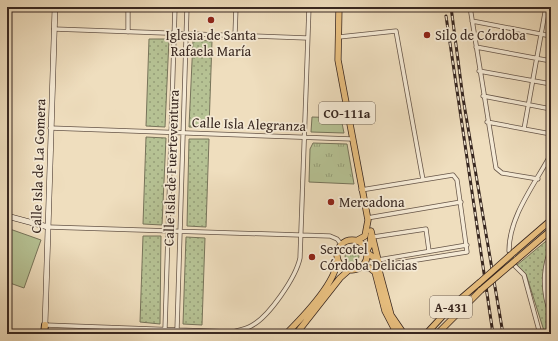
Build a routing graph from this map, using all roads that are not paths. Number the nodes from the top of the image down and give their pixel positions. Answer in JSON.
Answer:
{"nodes":[{"id":1,"x":55,"y":7,"type":"edge"},
{"id":2,"x":128,"y":7,"type":"edge"},
{"id":3,"x":175,"y":7,"type":"edge"},
{"id":4,"x":187,"y":7,"type":"edge"},
{"id":5,"x":236,"y":7,"type":"edge"},
{"id":6,"x":308,"y":7,"type":"edge"},
{"id":7,"x":339,"y":7,"type":"edge"},
{"id":8,"x":470,"y":7,"type":"edge"},
{"id":9,"x":534,"y":7,"type":"edge"},
{"id":10,"x":546,"y":8,"type":"edge"},
{"id":11,"x":551,"y":10,"type":"edge"},
{"id":12,"x":472,"y":21,"type":"junction"},
{"id":13,"x":54,"y":29,"type":"junction"},
{"id":14,"x":128,"y":32,"type":"junction"},
{"id":15,"x":174,"y":33,"type":"junction"},
{"id":16,"x":186,"y":34,"type":"junction"},
{"id":17,"x":541,"y":34,"type":"junction"},
{"id":18,"x":235,"y":35,"type":"junction"},
{"id":19,"x":551,"y":36,"type":"edge"},
{"id":20,"x":339,"y":37,"type":"junction"},
{"id":21,"x":307,"y":38,"type":"junction"},
{"id":22,"x":476,"y":47,"type":"junction"},
{"id":23,"x":537,"y":58,"type":"junction"},
{"id":24,"x":551,"y":61,"type":"edge"},
{"id":25,"x":479,"y":70,"type":"junction"},
{"id":26,"x":533,"y":80,"type":"junction"},
{"id":27,"x":551,"y":84,"type":"edge"},
{"id":28,"x":483,"y":96,"type":"junction"},
{"id":29,"x":528,"y":105,"type":"junction"},
{"id":30,"x":551,"y":109,"type":"edge"},
{"id":31,"x":487,"y":122,"type":"junction"},
{"id":32,"x":50,"y":128,"type":"junction"},
{"id":33,"x":524,"y":129,"type":"junction"},
{"id":34,"x":172,"y":133,"type":"junction"},
{"id":35,"x":184,"y":133,"type":"junction"},
{"id":36,"x":551,"y":134,"type":"edge"},
{"id":37,"x":304,"y":138,"type":"junction"},
{"id":38,"x":352,"y":139,"type":"junction"},
{"id":39,"x":551,"y":154,"type":"edge"},
{"id":40,"x":538,"y":179,"type":"junction"},
{"id":41,"x":423,"y":180,"type":"junction"},
{"id":42,"x":361,"y":190,"type":"junction"},
{"id":43,"x":461,"y":202,"type":"junction"},
{"id":44,"x":7,"y":216,"type":"edge"},
{"id":45,"x":367,"y":218,"type":"junction"},
{"id":46,"x":551,"y":220,"type":"edge"},
{"id":47,"x":48,"y":227,"type":"junction"},
{"id":48,"x":169,"y":230,"type":"junction"},
{"id":49,"x":551,"y":230,"type":"edge"},
{"id":50,"x":180,"y":231,"type":"junction"},
{"id":51,"x":371,"y":231,"type":"junction"},
{"id":52,"x":300,"y":236,"type":"junction"},
{"id":53,"x":373,"y":237,"type":"junction"},
{"id":54,"x":356,"y":241,"type":"junction"},
{"id":55,"x":341,"y":244,"type":"junction"},
{"id":56,"x":467,"y":245,"type":"junction"},
{"id":57,"x":551,"y":248,"type":"edge"},
{"id":58,"x":429,"y":251,"type":"junction"},
{"id":59,"x":366,"y":252,"type":"junction"},
{"id":60,"x":512,"y":252,"type":"junction"},
{"id":61,"x":337,"y":259,"type":"junction"},
{"id":62,"x":379,"y":265,"type":"junction"},
{"id":63,"x":515,"y":266,"type":"dead end"},
{"id":64,"x":361,"y":267,"type":"junction"},
{"id":65,"x":348,"y":270,"type":"junction"},
{"id":66,"x":451,"y":307,"type":"junction"},
{"id":67,"x":551,"y":316,"type":"edge"},
{"id":68,"x":45,"y":325,"type":"junction"},
{"id":69,"x":96,"y":327,"type":"junction"},
{"id":70,"x":165,"y":329,"type":"junction"},
{"id":71,"x":177,"y":330,"type":"junction"},
{"id":72,"x":44,"y":334,"type":"edge"},
{"id":73,"x":99,"y":334,"type":"edge"},
{"id":74,"x":286,"y":334,"type":"edge"},
{"id":75,"x":296,"y":334,"type":"edge"},
{"id":76,"x":396,"y":334,"type":"edge"},
{"id":77,"x":404,"y":334,"type":"edge"},
{"id":78,"x":422,"y":334,"type":"edge"},
{"id":79,"x":426,"y":334,"type":"edge"},
{"id":80,"x":437,"y":334,"type":"edge"},
{"id":81,"x":540,"y":334,"type":"edge"}],
"edges":[{"from":1,"to":13,"type":"main road","name":"Calle Isla de La Gomera"},
{"from":2,"to":14,"type":"street"},
{"from":3,"to":15,"type":"street","name":"Calle Isla de Fuerteventura"},
{"from":4,"to":16,"type":"street","name":"Calle Isla de Fuerteventura"},
{"from":5,"to":18,"type":"street"},
{"from":6,"to":21,"type":"street"},
{"from":7,"to":20,"type":"main road","number":"CO-111a"},
{"from":8,"to":12,"type":"street"},
{"from":9,"to":10,"type":"street"},
{"from":10,"to":11,"type":"street"},
{"from":10,"to":17,"type":"street"},
{"from":12,"to":17,"type":"street"},
{"from":12,"to":22,"type":"street"},
{"from":13,"to":14,"type":"street"},
{"from":13,"to":32,"type":"main road","name":"Calle Isla de La Gomera"},
{"from":14,"to":15,"type":"street"},
{"from":15,"to":16,"type":"street"},
{"from":15,"to":34,"type":"street","name":"Calle Isla de Fuerteventura"},
{"from":16,"to":18,"type":"street"},
{"from":16,"to":35,"type":"street","name":"Calle Isla de Fuerteventura"},
{"from":17,"to":19,"type":"street"},
{"from":17,"to":23,"type":"street"},
{"from":18,"to":21,"type":"street"},
{"from":20,"to":38,"type":"main road","number":"CO-111a"},
{"from":20,"to":41,"type":"street"},
{"from":21,"to":37,"type":"street"},
{"from":22,"to":23,"type":"street"},
{"from":22,"to":25,"type":"street"},
{"from":23,"to":24,"type":"street"},
{"from":23,"to":26,"type":"street"},
{"from":25,"to":26,"type":"street"},
{"from":25,"to":28,"type":"street"},
{"from":26,"to":27,"type":"street"},
{"from":26,"to":29,"type":"street"},
{"from":28,"to":29,"type":"street"},
{"from":28,"to":31,"type":"street"},
{"from":29,"to":30,"type":"street"},
{"from":29,"to":33,"type":"street"},
{"from":31,"to":33,"type":"street"},
{"from":31,"to":40,"type":"street"},
{"from":32,"to":34,"type":"street","name":"Calle Isla Alegranza"},
{"from":32,"to":47,"type":"main road","name":"Calle Isla de La Gomera"},
{"from":33,"to":36,"type":"street"},
{"from":34,"to":35,"type":"street","name":"Calle Isla Alegranza"},
{"from":34,"to":48,"type":"street","name":"Calle Isla de Fuerteventura"},
{"from":35,"to":37,"type":"street","name":"Calle Isla Alegranza"},
{"from":35,"to":50,"type":"street","name":"Calle Isla de Fuerteventura"},
{"from":37,"to":38,"type":"street","name":"Calle Isla Alegranza"},
{"from":37,"to":52,"type":"street"},
{"from":38,"to":42,"type":"main road","number":"CO-111a"},
{"from":39,"to":40,"type":"street"},
{"from":40,"to":60,"type":"street"},
{"from":41,"to":42,"type":"street"},
{"from":41,"to":43,"type":"street"},
{"from":42,"to":45,"type":"main road","number":"CO-111a"},
{"from":43,"to":45,"type":"street"},
{"from":43,"to":56,"type":"street"},
{"from":44,"to":47,"type":"main road"},
{"from":45,"to":51,"type":"main road"},
{"from":45,"to":54,"type":"main road"},
{"from":46,"to":60,"type":"main road","number":"A-431"},
{"from":47,"to":48,"type":"street"},
{"from":47,"to":68,"type":"main road","name":"Calle Isla de La Gomera"},
{"from":48,"to":50,"type":"street"},
{"from":48,"to":70,"type":"street","name":"Calle Isla de Fuerteventura"},
{"from":49,"to":80,"type":"main road","number":"A-431","bridge":true},
{"from":50,"to":52,"type":"street"},
{"from":50,"to":71,"type":"street","name":"Calle Isla de Fuerteventura"},
{"from":51,"to":53,"type":"main road"},
{"from":51,"to":59,"type":"main road"},
{"from":52,"to":55,"type":"street"},
{"from":52,"to":71,"type":"street"},
{"from":53,"to":58,"type":"street"},
{"from":53,"to":62,"type":"main road"},
{"from":54,"to":55,"type":"main road"},
{"from":54,"to":59,"type":"main road"},
{"from":55,"to":61,"type":"main road"},
{"from":56,"to":58,"type":"street"},
{"from":56,"to":62,"type":"street"},
{"from":57,"to":67,"type":"street"},
{"from":58,"to":62,"type":"street"},
{"from":59,"to":62,"type":"main road"},
{"from":59,"to":64,"type":"main road"},
{"from":60,"to":66,"type":"main road","number":"A-431","bridge":true},
{"from":61,"to":65,"type":"main road"},
{"from":61,"to":74,"type":"main road"},
{"from":62,"to":77,"type":"main road"},
{"from":63,"to":81,"type":"street"},
{"from":64,"to":65,"type":"main road"},
{"from":64,"to":76,"type":"main road"},
{"from":65,"to":75,"type":"main road"},
{"from":66,"to":78,"type":"main road"},
{"from":66,"to":79,"type":"main road","number":"A-431"},
{"from":68,"to":69,"type":"street"},
{"from":68,"to":72,"type":"highway"},
{"from":69,"to":70,"type":"street"},
{"from":69,"to":73,"type":"street"},
{"from":70,"to":71,"type":"street"}]}
